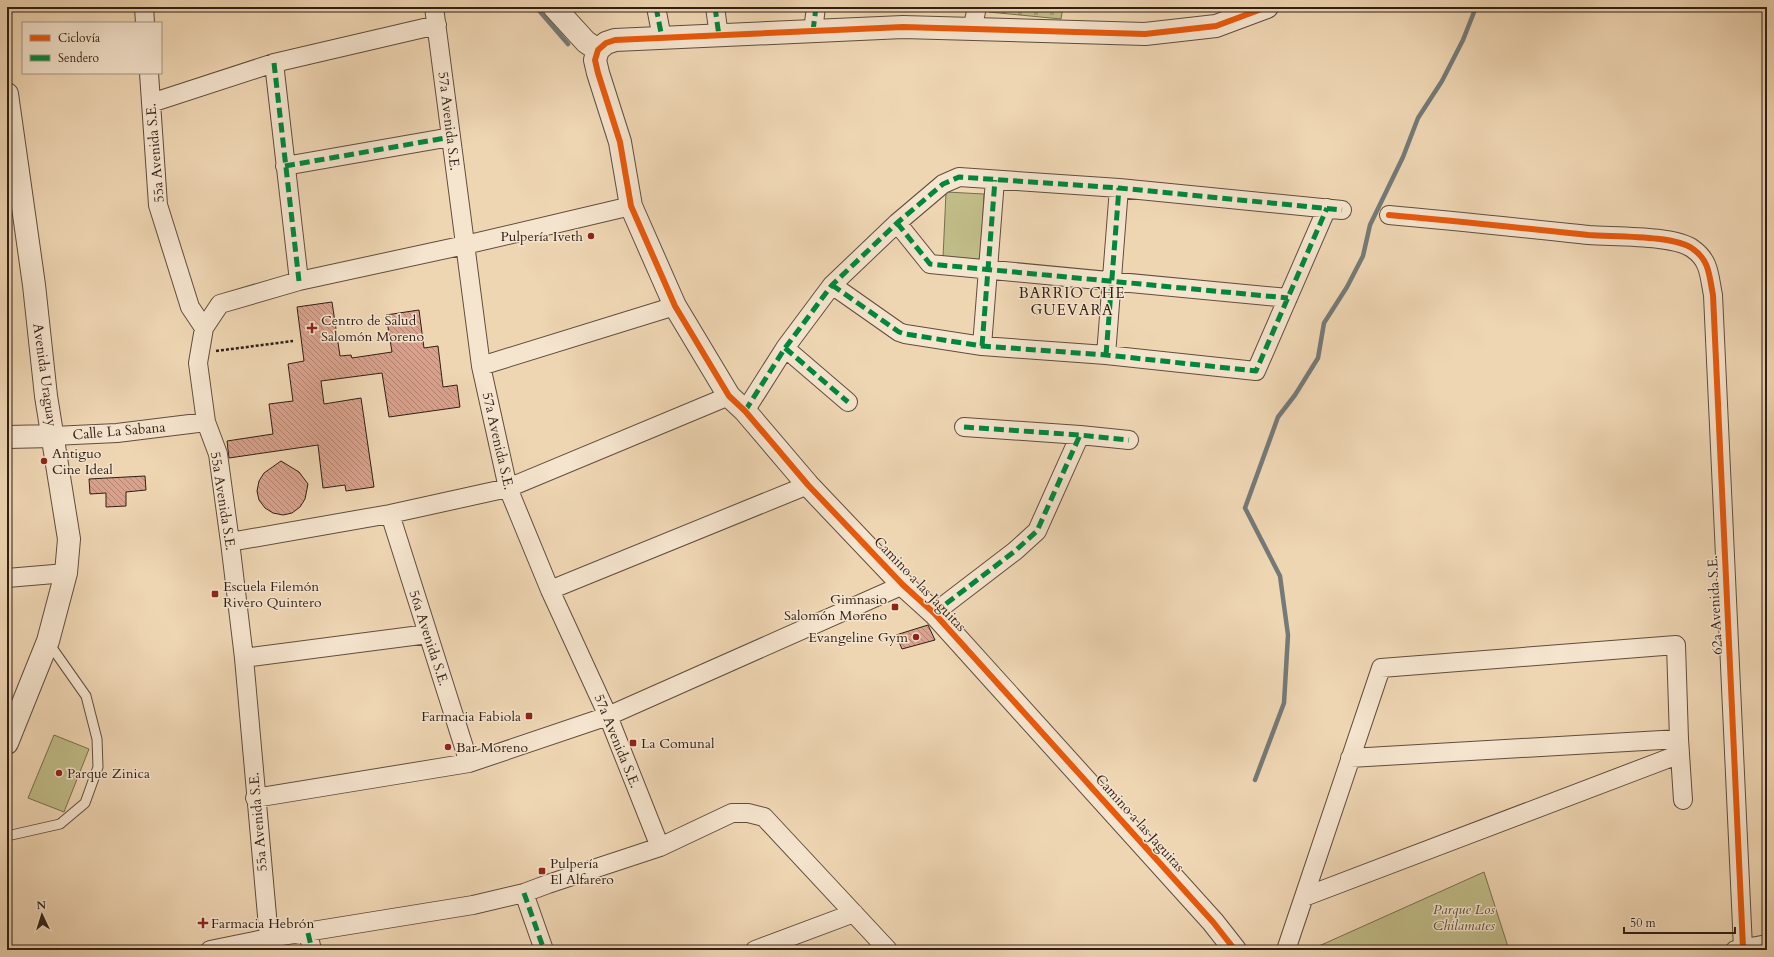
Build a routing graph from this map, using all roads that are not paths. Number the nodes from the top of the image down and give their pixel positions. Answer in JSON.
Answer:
{"nodes":[{"id":1,"x":144,"y":7,"type":"edge"},
{"id":2,"x":434,"y":7,"type":"edge"},
{"id":3,"x":554,"y":7,"type":"edge"},
{"id":4,"x":656,"y":7,"type":"edge"},
{"id":5,"x":715,"y":7,"type":"edge"},
{"id":6,"x":816,"y":7,"type":"edge"},
{"id":7,"x":977,"y":7,"type":"edge"},
{"id":8,"x":1258,"y":9,"type":"edge"},
{"id":9,"x":145,"y":22,"type":"edge"},
{"id":10,"x":437,"y":25,"type":"junction"},
{"id":11,"x":972,"y":30,"type":"junction"},
{"id":12,"x":813,"y":31,"type":"junction"},
{"id":13,"x":719,"y":36,"type":"junction"},
{"id":14,"x":662,"y":38,"type":"junction"},
{"id":15,"x":598,"y":50,"type":"junction"},
{"id":16,"x":274,"y":64,"type":"junction"},
{"id":17,"x":149,"y":74,"type":"edge"},
{"id":18,"x":7,"y":94,"type":"edge"},
{"id":19,"x":151,"y":103,"type":"junction"},
{"id":20,"x":451,"y":137,"type":"junction"},
{"id":21,"x":286,"y":166,"type":"junction"},
{"id":22,"x":995,"y":180,"type":"junction"},
{"id":23,"x":1120,"y":188,"type":"junction"},
{"id":24,"x":631,"y":206,"type":"junction"},
{"id":25,"x":1389,"y":215,"type":"dead end"},
{"id":26,"x":897,"y":223,"type":"junction"},
{"id":27,"x":465,"y":245,"type":"junction"},
{"id":28,"x":988,"y":270,"type":"junction"},
{"id":29,"x":299,"y":282,"type":"junction"},
{"id":30,"x":1112,"y":282,"type":"junction"},
{"id":31,"x":832,"y":285,"type":"junction"},
{"id":32,"x":1288,"y":298,"type":"junction"},
{"id":33,"x":675,"y":306,"type":"junction"},
{"id":34,"x":204,"y":328,"type":"junction"},
{"id":35,"x":982,"y":346,"type":"junction"},
{"id":36,"x":785,"y":348,"type":"junction"},
{"id":37,"x":1106,"y":355,"type":"junction"},
{"id":38,"x":481,"y":366,"type":"junction"},
{"id":39,"x":729,"y":396,"type":"junction"},
{"id":40,"x":848,"y":402,"type":"dead end"},
{"id":41,"x":745,"y":411,"type":"junction"},
{"id":42,"x":206,"y":422,"type":"junction"},
{"id":43,"x":964,"y":427,"type":"dead end"},
{"id":44,"x":1080,"y":435,"type":"junction"},
{"id":45,"x":53,"y":436,"type":"junction"},
{"id":46,"x":7,"y":437,"type":"edge"},
{"id":47,"x":1129,"y":440,"type":"dead end"},
{"id":48,"x":808,"y":485,"type":"junction"},
{"id":49,"x":508,"y":488,"type":"junction"},
{"id":50,"x":390,"y":514,"type":"junction"},
{"id":51,"x":230,"y":542,"type":"junction"},
{"id":52,"x":66,"y":573,"type":"junction"},
{"id":53,"x":7,"y":578,"type":"edge"},
{"id":54,"x":903,"y":585,"type":"junction"},
{"id":55,"x":550,"y":590,"type":"junction"},
{"id":56,"x":934,"y":612,"type":"junction"},
{"id":57,"x":428,"y":634,"type":"junction"},
{"id":58,"x":48,"y":641,"type":"junction"},
{"id":59,"x":244,"y":658,"type":"junction"},
{"id":60,"x":608,"y":716,"type":"junction"},
{"id":61,"x":12,"y":720,"type":"edge"},
{"id":62,"x":7,"y":743,"type":"edge"},
{"id":63,"x":1679,"y":746,"type":"junction"},
{"id":64,"x":1350,"y":758,"type":"junction"},
{"id":65,"x":469,"y":763,"type":"junction"},
{"id":66,"x":255,"y":798,"type":"junction"},
{"id":67,"x":1683,"y":800,"type":"dead end"},
{"id":68,"x":7,"y":836,"type":"edge"},
{"id":69,"x":660,"y":847,"type":"junction"},
{"id":70,"x":524,"y":893,"type":"junction"},
{"id":71,"x":1304,"y":897,"type":"junction"},
{"id":72,"x":854,"y":913,"type":"junction"},
{"id":73,"x":269,"y":938,"type":"junction"},
{"id":74,"x":310,"y":941,"type":"edge"},
{"id":75,"x":1767,"y":944,"type":"edge"},
{"id":76,"x":1739,"y":949,"type":"edge"},
{"id":77,"x":210,"y":950,"type":"edge"},
{"id":78,"x":544,"y":950,"type":"edge"},
{"id":79,"x":755,"y":950,"type":"edge"},
{"id":80,"x":888,"y":950,"type":"edge"},
{"id":81,"x":1235,"y":950,"type":"edge"},
{"id":82,"x":1286,"y":950,"type":"edge"}],
"edges":[{"from":1,"to":9,"type":"street"},
{"from":2,"to":10,"type":"street","name":"57a Avenida S.E."},
{"from":3,"to":15,"type":"street"},
{"from":4,"to":14,"type":"street"},
{"from":5,"to":13,"type":"street"},
{"from":6,"to":12,"type":"street"},
{"from":7,"to":11,"type":"street"},
{"from":8,"to":11,"type":"street"},
{"from":10,"to":16,"type":"street"},
{"from":10,"to":20,"type":"street","name":"57a Avenida S.E."},
{"from":11,"to":12,"type":"street"},
{"from":12,"to":13,"type":"street"},
{"from":13,"to":14,"type":"street"},
{"from":14,"to":15,"type":"street"},
{"from":15,"to":24,"type":"street","name":"Camino a las Jaguitas"},
{"from":16,"to":19,"type":"street"},
{"from":16,"to":21,"type":"street"},
{"from":17,"to":19,"type":"street","name":"55a Avenida S.E."},
{"from":18,"to":45,"type":"street","name":"Avenida Uraguay"},
{"from":19,"to":34,"type":"street","name":"55a Avenida S.E."},
{"from":20,"to":21,"type":"street"},
{"from":20,"to":27,"type":"street","name":"57a Avenida S.E."},
{"from":21,"to":29,"type":"street"},
{"from":22,"to":23,"type":"street"},
{"from":22,"to":26,"type":"street"},
{"from":22,"to":28,"type":"street"},
{"from":23,"to":30,"type":"street"},
{"from":23,"to":32,"type":"street"},
{"from":24,"to":27,"type":"street"},
{"from":24,"to":33,"type":"street","name":"Camino a las Jaguitas"},
{"from":25,"to":76,"type":"street","name":"62a Avenida S.E."},
{"from":26,"to":28,"type":"street"},
{"from":26,"to":31,"type":"street"},
{"from":27,"to":29,"type":"street"},
{"from":27,"to":38,"type":"street","name":"57a Avenida S.E."},
{"from":28,"to":30,"type":"street"},
{"from":28,"to":35,"type":"street"},
{"from":29,"to":34,"type":"street"},
{"from":30,"to":32,"type":"street"},
{"from":30,"to":37,"type":"street"},
{"from":31,"to":35,"type":"street"},
{"from":31,"to":36,"type":"street"},
{"from":32,"to":37,"type":"street"},
{"from":33,"to":38,"type":"street"},
{"from":33,"to":39,"type":"street","name":"Camino a las Jaguitas"},
{"from":34,"to":42,"type":"street","name":"55a Avenida S.E."},
{"from":35,"to":37,"type":"street"},
{"from":36,"to":40,"type":"street"},
{"from":36,"to":41,"type":"street"},
{"from":38,"to":49,"type":"street","name":"57a Avenida S.E."},
{"from":39,"to":41,"type":"street","name":"Camino a las Jaguitas"},
{"from":39,"to":49,"type":"street"},
{"from":41,"to":48,"type":"street","name":"Camino a las Jaguitas"},
{"from":42,"to":45,"type":"street","name":"Calle La Sabana"},
{"from":42,"to":51,"type":"street","name":"55a Avenida S.E."},
{"from":43,"to":44,"type":"street"},
{"from":44,"to":47,"type":"street"},
{"from":44,"to":56,"type":"street"},
{"from":45,"to":46,"type":"street","name":"Calle La Sabana"},
{"from":45,"to":52,"type":"street","name":"Avenida Uraguay"},
{"from":48,"to":54,"type":"street","name":"Camino a las Jaguitas"},
{"from":48,"to":55,"type":"street"},
{"from":49,"to":50,"type":"street"},
{"from":49,"to":55,"type":"street","name":"57a Avenida S.E."},
{"from":50,"to":51,"type":"street"},
{"from":50,"to":57,"type":"street","name":"56a Avenida S.E."},
{"from":51,"to":59,"type":"street","name":"55a Avenida S.E."},
{"from":52,"to":53,"type":"street"},
{"from":52,"to":58,"type":"street","name":"Avenida Uraguay"},
{"from":54,"to":56,"type":"street","name":"Camino a las Jaguitas"},
{"from":54,"to":60,"type":"street"},
{"from":55,"to":60,"type":"street","name":"57a Avenida S.E."},
{"from":56,"to":81,"type":"street","name":"Camino a las Jaguitas"},
{"from":57,"to":59,"type":"street"},
{"from":57,"to":65,"type":"street","name":"56a Avenida S.E."},
{"from":58,"to":61,"type":"street","name":"Avenida Uraguay"},
{"from":58,"to":68,"type":"lane"},
{"from":59,"to":66,"type":"street","name":"55a Avenida S.E."},
{"from":60,"to":65,"type":"street"},
{"from":60,"to":69,"type":"street","name":"57a Avenida S.E."},
{"from":61,"to":62,"type":"street","name":"Avenida Uraguay"},
{"from":63,"to":64,"type":"street"},
{"from":63,"to":64,"type":"street"},
{"from":63,"to":67,"type":"street"},
{"from":63,"to":71,"type":"street"},
{"from":64,"to":71,"type":"street"},
{"from":65,"to":66,"type":"street"},
{"from":66,"to":73,"type":"street","name":"55a Avenida S.E."},
{"from":69,"to":70,"type":"street"},
{"from":69,"to":72,"type":"street"},
{"from":70,"to":74,"type":"street"},
{"from":70,"to":78,"type":"street"},
{"from":71,"to":82,"type":"street"},
{"from":72,"to":79,"type":"street"},
{"from":72,"to":80,"type":"street"},
{"from":73,"to":74,"type":"street"},
{"from":73,"to":77,"type":"street"},
{"from":75,"to":76,"type":"street"}]}
